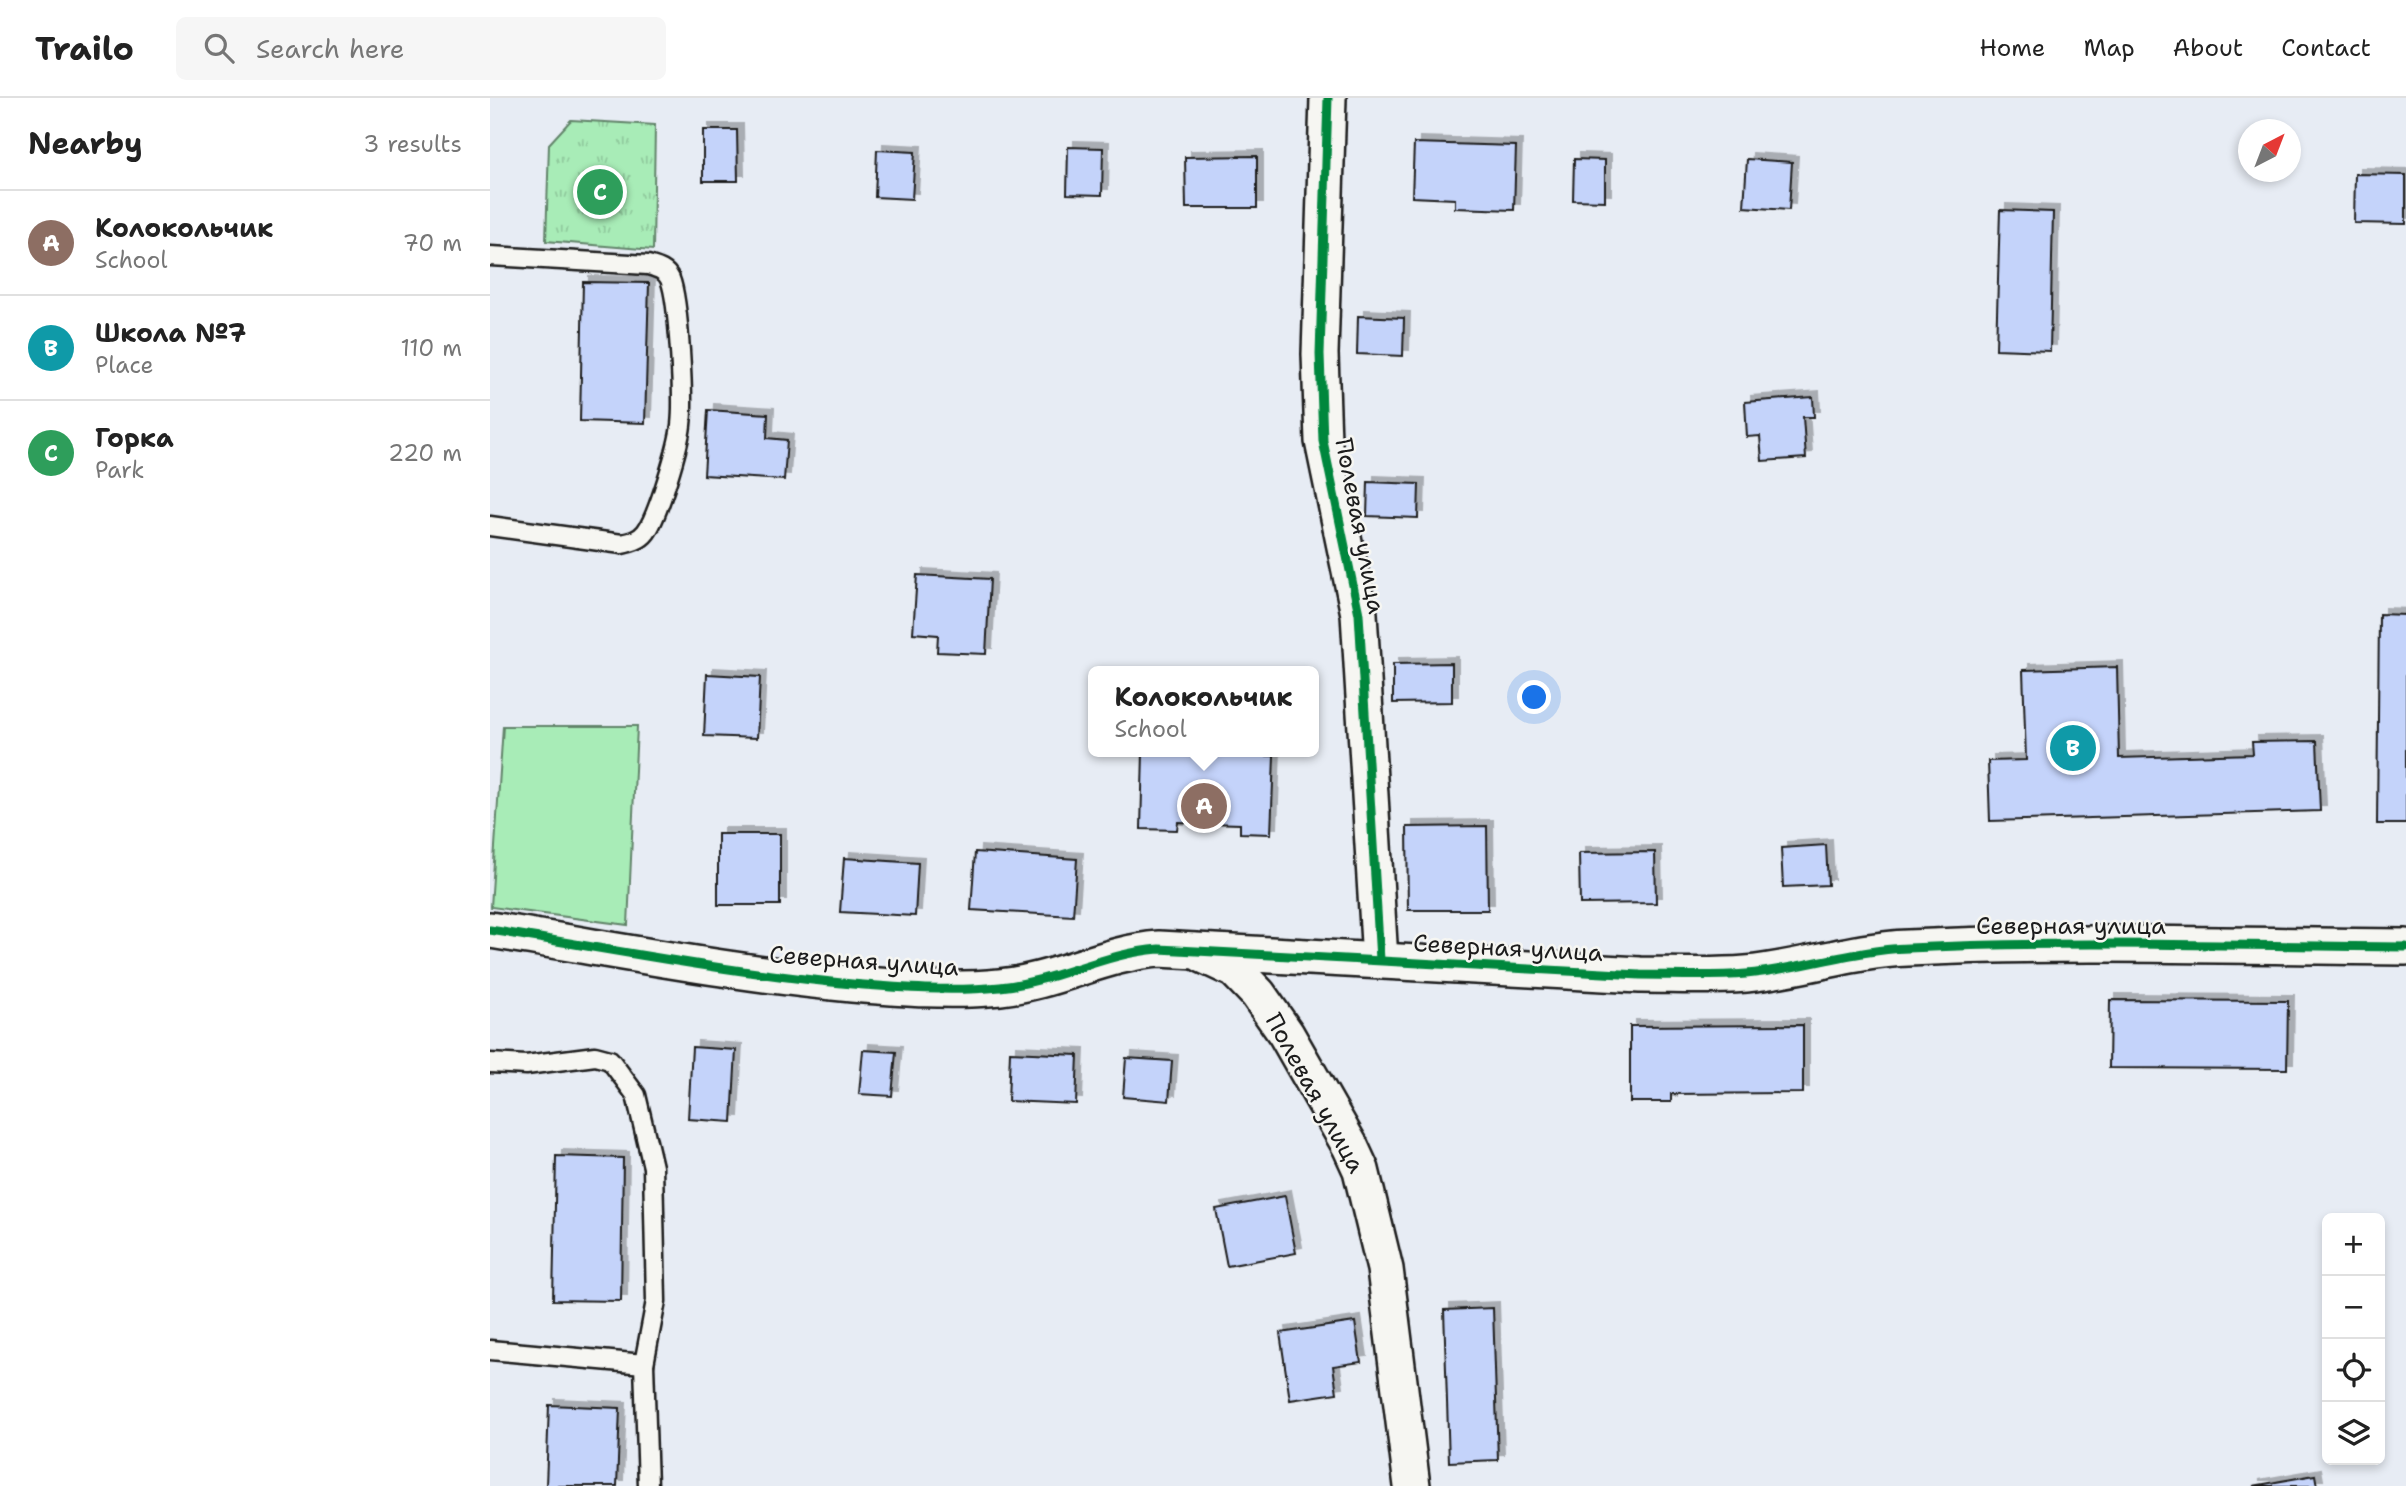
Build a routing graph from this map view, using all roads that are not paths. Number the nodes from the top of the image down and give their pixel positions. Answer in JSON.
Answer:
{"nodes":[{"id":1,"x":1328,"y":98,"type":"edge"},
{"id":2,"x":490,"y":256,"type":"edge"},
{"id":3,"x":490,"y":526,"type":"edge"},
{"id":4,"x":490,"y":930,"type":"edge"},
{"id":5,"x":2406,"y":947,"type":"edge"},
{"id":6,"x":1186,"y":950,"type":"junction"},
{"id":7,"x":1380,"y":960,"type":"junction"},
{"id":8,"x":490,"y":1063,"type":"edge"},
{"id":9,"x":490,"y":1350,"type":"edge"},
{"id":10,"x":645,"y":1364,"type":"junction"},
{"id":11,"x":648,"y":1486,"type":"edge"},
{"id":12,"x":1412,"y":1486,"type":"edge"}],
"edges":[{"from":1,"to":7,"type":"street","name":"Полевая улица"},
{"from":2,"to":3,"type":"lane"},
{"from":4,"to":6,"type":"street","name":"Северная улица"},
{"from":5,"to":7,"type":"street","name":"Северная улица"},
{"from":6,"to":7,"type":"street","name":"Северная улица"},
{"from":6,"to":12,"type":"street","name":"Полевая улица"},
{"from":8,"to":10,"type":"lane"},
{"from":9,"to":10,"type":"lane"},
{"from":10,"to":11,"type":"lane"}]}
